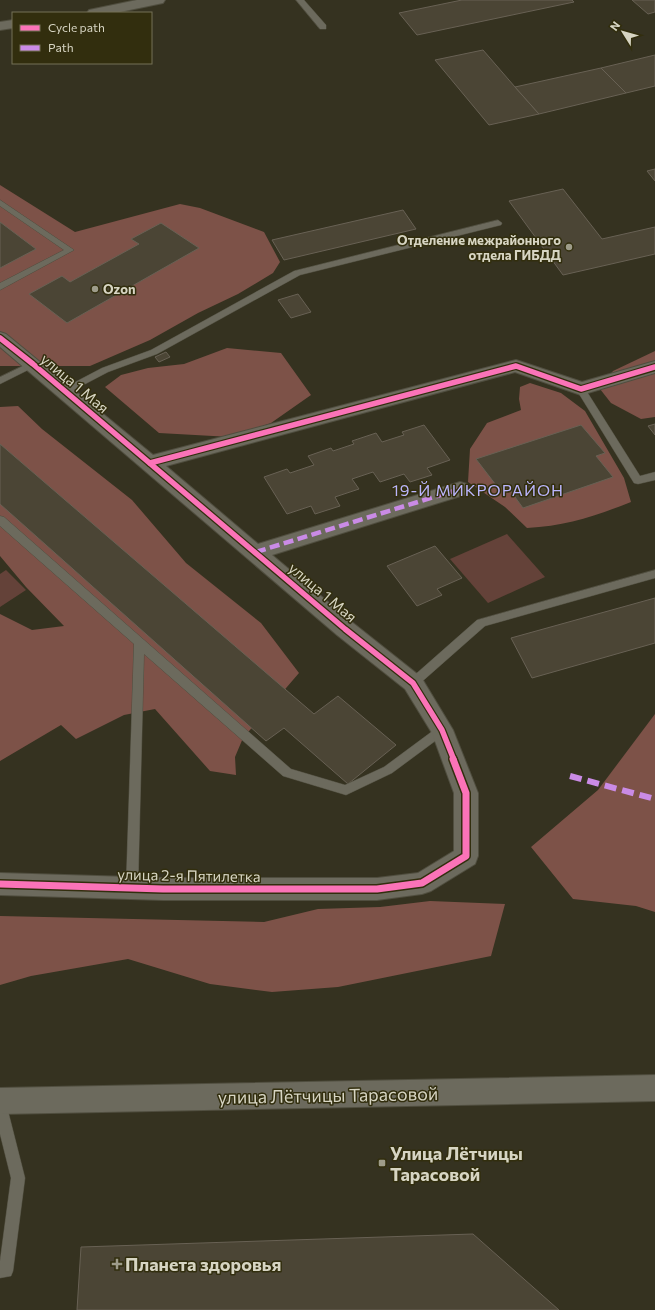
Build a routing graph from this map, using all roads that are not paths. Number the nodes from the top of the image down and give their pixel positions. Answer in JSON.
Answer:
{"nodes":[{"id":1,"x":158,"y":0,"type":"edge"},
{"id":2,"x":300,"y":0,"type":"edge"},
{"id":3,"x":99,"y":12,"type":"edge"},
{"id":4,"x":12,"y":24,"type":"edge"},
{"id":5,"x":0,"y":26,"type":"edge"},
{"id":6,"x":323,"y":27,"type":"dead end"},
{"id":7,"x":0,"y":202,"type":"edge"},
{"id":8,"x":498,"y":223,"type":"dead end"},
{"id":9,"x":0,"y":287,"type":"edge"},
{"id":10,"x":0,"y":338,"type":"edge"},
{"id":11,"x":33,"y":364,"type":"junction"},
{"id":12,"x":655,"y":367,"type":"edge"},
{"id":13,"x":0,"y":380,"type":"edge"},
{"id":14,"x":581,"y":389,"type":"junction"},
{"id":15,"x":64,"y":392,"type":"junction"},
{"id":16,"x":150,"y":463,"type":"junction"},
{"id":17,"x":655,"y":476,"type":"edge"},
{"id":18,"x":460,"y":489,"type":"dead end"},
{"id":19,"x":0,"y":520,"type":"edge"},
{"id":20,"x":256,"y":552,"type":"junction"},
{"id":21,"x":655,"y":574,"type":"edge"},
{"id":22,"x":139,"y":643,"type":"junction"},
{"id":23,"x":413,"y":684,"type":"junction"},
{"id":24,"x":442,"y":730,"type":"junction"},
{"id":25,"x":0,"y":884,"type":"edge"},
{"id":26,"x":132,"y":888,"type":"junction"},
{"id":27,"x":377,"y":889,"type":"joint"},
{"id":28,"x":655,"y":1088,"type":"edge"},
{"id":29,"x":0,"y":1101,"type":"edge"},
{"id":30,"x":0,"y":1107,"type":"edge"},
{"id":31,"x":0,"y":1271,"type":"edge"}],
"edges":[{"from":1,"to":3,"type":"street"},
{"from":2,"to":6,"type":"lane"},
{"from":4,"to":5,"type":"street"},
{"from":7,"to":9,"type":"lane"},
{"from":8,"to":15,"type":"lane"},
{"from":10,"to":11,"type":"street","name":"улица 1 Мая"},
{"from":11,"to":13,"type":"lane"},
{"from":11,"to":15,"type":"street","name":"улица 1 Мая"},
{"from":12,"to":14,"type":"street"},
{"from":14,"to":16,"type":"street"},
{"from":14,"to":17,"type":"lane"},
{"from":15,"to":16,"type":"street","name":"улица 1 Мая"},
{"from":16,"to":20,"type":"street","name":"улица 1 Мая"},
{"from":18,"to":20,"type":"street"},
{"from":19,"to":22,"type":"lane"},
{"from":20,"to":23,"type":"street","name":"улица 1 Мая"},
{"from":21,"to":23,"type":"lane"},
{"from":22,"to":24,"type":"lane"},
{"from":22,"to":26,"type":"lane"},
{"from":23,"to":24,"type":"street","name":"улица 1 Мая"},
{"from":24,"to":27,"type":"street","name":"улица 1 Мая"},
{"from":25,"to":26,"type":"street","name":"улица 2-я Пятилетка"},
{"from":26,"to":27,"type":"street","name":"улица 2-я Пятилетка"},
{"from":28,"to":29,"type":"street","name":"улица Лётчицы Тарасовой"},
{"from":30,"to":31,"type":"lane"}]}
